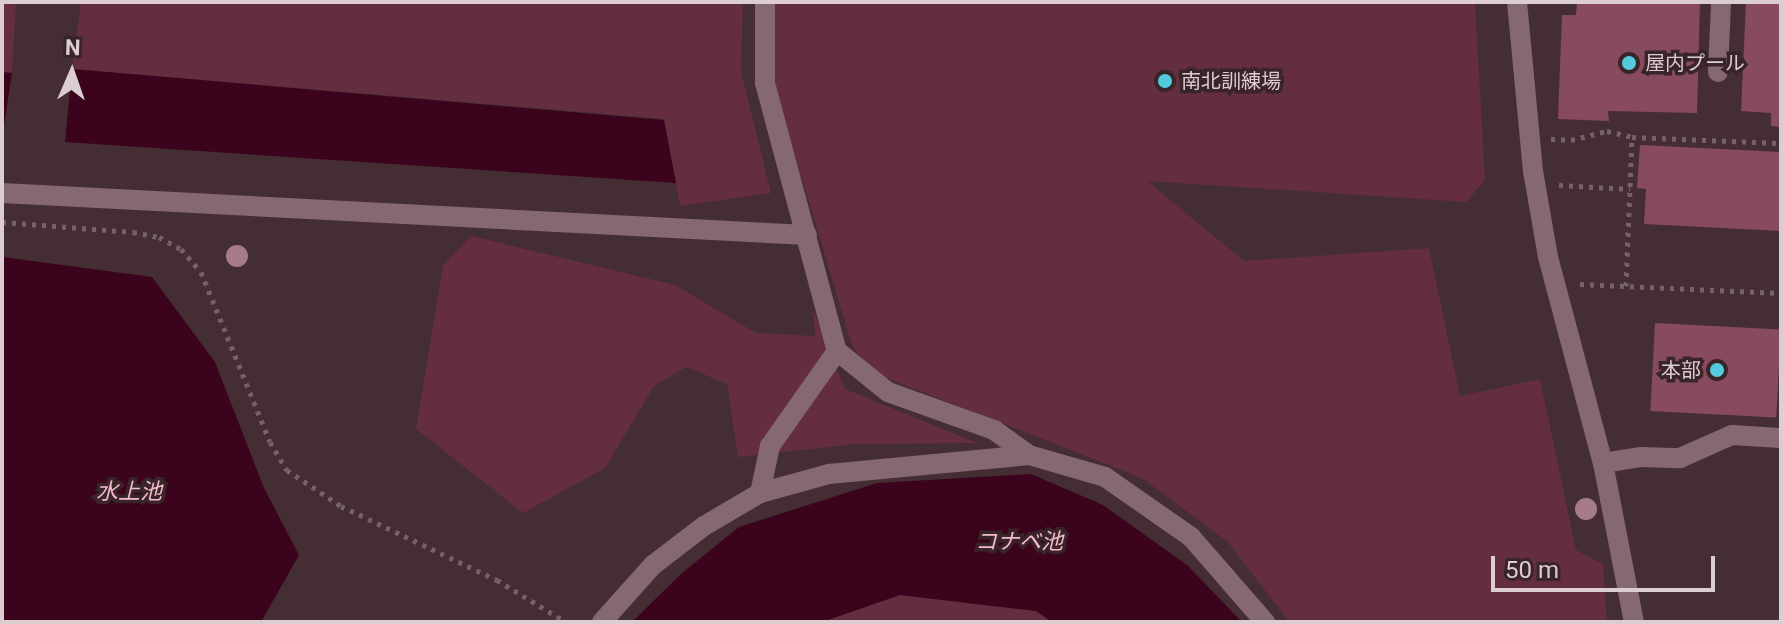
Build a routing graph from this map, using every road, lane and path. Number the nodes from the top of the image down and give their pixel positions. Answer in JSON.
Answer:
{"nodes":[{"id":1,"x":765,"y":2,"type":"edge"},
{"id":2,"x":1517,"y":2,"type":"edge"},
{"id":3,"x":1721,"y":2,"type":"edge"},
{"id":4,"x":1718,"y":72,"type":"dead end"},
{"id":5,"x":1632,"y":137,"type":"junction"},
{"id":6,"x":1530,"y":138,"type":"junction"},
{"id":7,"x":1781,"y":143,"type":"edge"},
{"id":8,"x":1536,"y":184,"type":"junction"},
{"id":9,"x":1630,"y":189,"type":"junction"},
{"id":10,"x":2,"y":193,"type":"edge"},
{"id":11,"x":2,"y":222,"type":"edge"},
{"id":12,"x":807,"y":235,"type":"junction"},
{"id":13,"x":1555,"y":283,"type":"junction"},
{"id":14,"x":1626,"y":286,"type":"junction"},
{"id":15,"x":1781,"y":293,"type":"edge"},
{"id":16,"x":837,"y":351,"type":"junction"},
{"id":17,"x":1781,"y":438,"type":"edge"},
{"id":18,"x":1029,"y":455,"type":"junction"},
{"id":19,"x":1603,"y":463,"type":"junction"},
{"id":20,"x":760,"y":493,"type":"junction"},
{"id":21,"x":566,"y":622,"type":"edge"},
{"id":22,"x":602,"y":622,"type":"edge"},
{"id":23,"x":1265,"y":622,"type":"edge"},
{"id":24,"x":1634,"y":622,"type":"edge"}],
"edges":[{"from":1,"to":12,"type":"street"},
{"from":2,"to":6,"type":"street"},
{"from":3,"to":4,"type":"street"},
{"from":5,"to":6,"type":"path"},
{"from":5,"to":7,"type":"path"},
{"from":5,"to":9,"type":"path"},
{"from":6,"to":8,"type":"street"},
{"from":8,"to":9,"type":"path"},
{"from":8,"to":13,"type":"street"},
{"from":9,"to":14,"type":"path"},
{"from":10,"to":12,"type":"street"},
{"from":11,"to":21,"type":"path"},
{"from":12,"to":16,"type":"street"},
{"from":13,"to":14,"type":"path"},
{"from":13,"to":19,"type":"street"},
{"from":14,"to":15,"type":"path"},
{"from":16,"to":18,"type":"street"},
{"from":16,"to":20,"type":"street"},
{"from":17,"to":19,"type":"street"},
{"from":18,"to":20,"type":"street"},
{"from":18,"to":23,"type":"street"},
{"from":19,"to":24,"type":"street"},
{"from":20,"to":22,"type":"street"}]}
